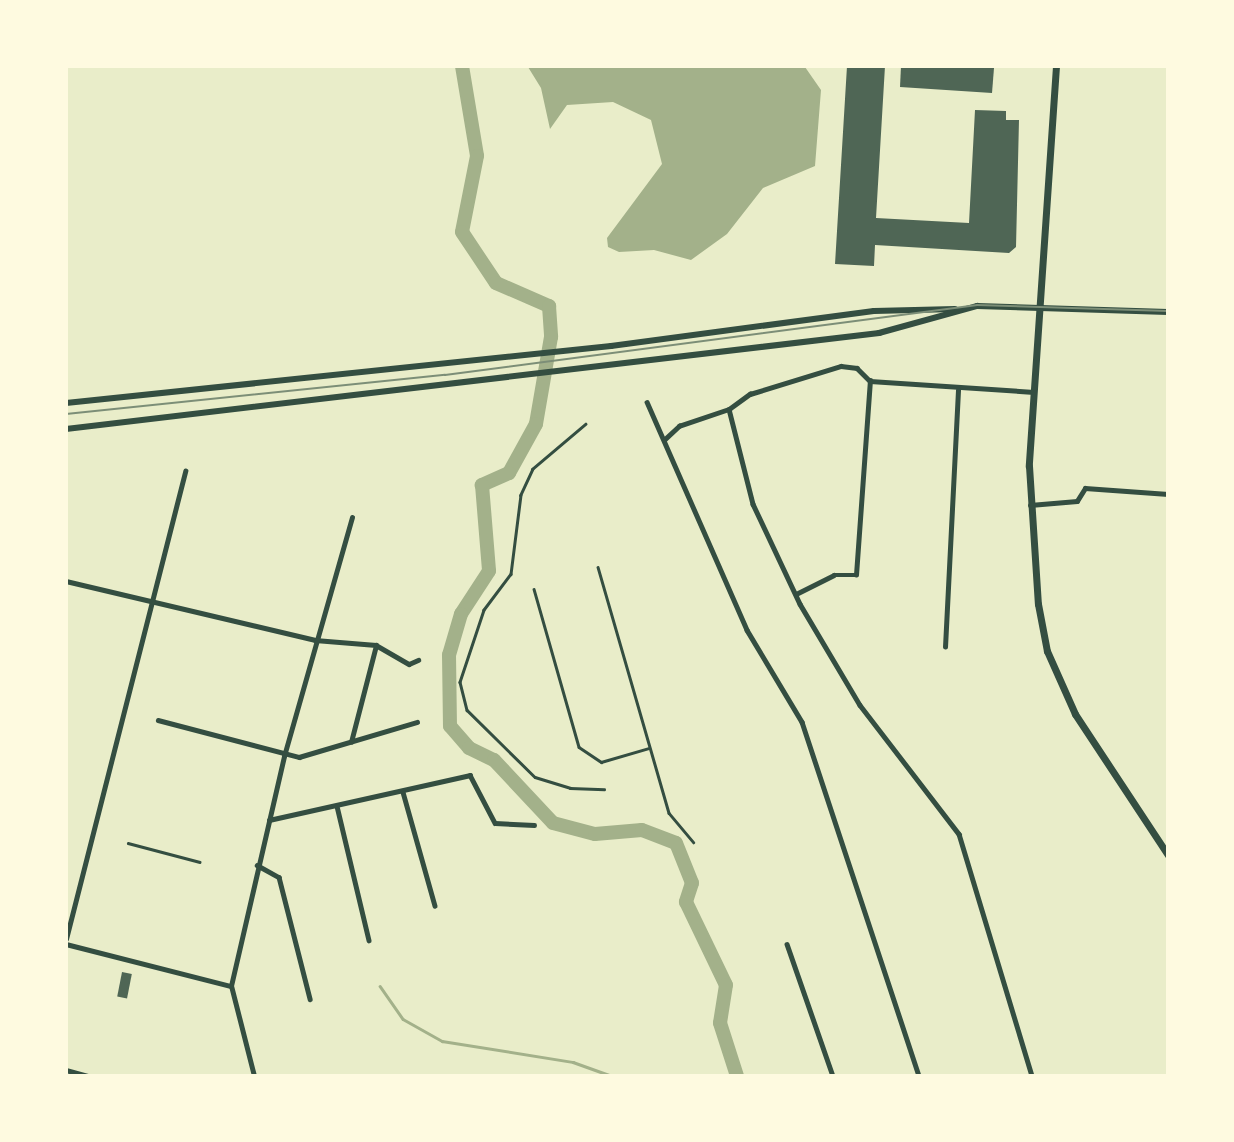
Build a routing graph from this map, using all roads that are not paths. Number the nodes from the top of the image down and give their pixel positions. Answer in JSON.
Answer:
{"nodes":[{"id":1,"x":1056,"y":66,"type":"edge"},
{"id":2,"x":1040,"y":304,"type":"junction"},
{"id":3,"x":965,"y":308,"type":"junction"},
{"id":4,"x":1167,"y":312,"type":"edge"},
{"id":5,"x":870,"y":381,"type":"junction"},
{"id":6,"x":958,"y":390,"type":"junction"},
{"id":7,"x":1034,"y":392,"type":"junction"},
{"id":8,"x":647,"y":402,"type":"dead end"},
{"id":9,"x":66,"y":403,"type":"edge"},
{"id":10,"x":729,"y":409,"type":"junction"},
{"id":11,"x":586,"y":424,"type":"dead end"},
{"id":12,"x":66,"y":429,"type":"edge"},
{"id":13,"x":663,"y":440,"type":"junction"},
{"id":14,"x":185,"y":471,"type":"dead end"},
{"id":15,"x":1167,"y":494,"type":"edge"},
{"id":16,"x":1030,"y":505,"type":"junction"},
{"id":17,"x":352,"y":518,"type":"dead end"},
{"id":18,"x":598,"y":567,"type":"dead end"},
{"id":19,"x":66,"y":581,"type":"edge"},
{"id":20,"x":534,"y":589,"type":"dead end"},
{"id":21,"x":796,"y":594,"type":"junction"},
{"id":22,"x":151,"y":602,"type":"junction"},
{"id":23,"x":315,"y":640,"type":"junction"},
{"id":24,"x":376,"y":645,"type":"junction"},
{"id":25,"x":945,"y":647,"type":"dead end"},
{"id":26,"x":418,"y":660,"type":"dead end"},
{"id":27,"x":158,"y":720,"type":"dead end"},
{"id":28,"x":417,"y":722,"type":"dead end"},
{"id":29,"x":351,"y":742,"type":"junction"},
{"id":30,"x":649,"y":748,"type":"junction"},
{"id":31,"x":284,"y":756,"type":"junction"},
{"id":32,"x":604,"y":789,"type":"dead end"},
{"id":33,"x":403,"y":792,"type":"junction"},
{"id":34,"x":337,"y":806,"type":"junction"},
{"id":35,"x":269,"y":820,"type":"junction"},
{"id":36,"x":534,"y":825,"type":"dead end"},
{"id":37,"x":693,"y":842,"type":"dead end"},
{"id":38,"x":128,"y":843,"type":"dead end"},
{"id":39,"x":1167,"y":855,"type":"edge"},
{"id":40,"x":200,"y":862,"type":"dead end"},
{"id":41,"x":257,"y":865,"type":"junction"},
{"id":42,"x":435,"y":906,"type":"dead end"},
{"id":43,"x":369,"y":940,"type":"dead end"},
{"id":44,"x":66,"y":941,"type":"edge"},
{"id":45,"x":787,"y":944,"type":"dead end"},
{"id":46,"x":231,"y":986,"type":"junction"},
{"id":47,"x":310,"y":999,"type":"dead end"},
{"id":48,"x":66,"y":1070,"type":"edge"},
{"id":49,"x":89,"y":1076,"type":"edge"},
{"id":50,"x":254,"y":1076,"type":"edge"},
{"id":51,"x":833,"y":1076,"type":"edge"},
{"id":52,"x":919,"y":1076,"type":"edge"},
{"id":53,"x":1032,"y":1076,"type":"edge"}],
"edges":[{"from":1,"to":2,"type":"main road"},
{"from":2,"to":3,"type":"main road"},
{"from":2,"to":4,"type":"main road"},
{"from":2,"to":7,"type":"main road"},
{"from":3,"to":9,"type":"main road"},
{"from":3,"to":12,"type":"main road"},
{"from":5,"to":6,"type":"street"},
{"from":5,"to":10,"type":"street"},
{"from":5,"to":21,"type":"street"},
{"from":6,"to":7,"type":"street"},
{"from":6,"to":25,"type":"street"},
{"from":7,"to":16,"type":"main road"},
{"from":8,"to":13,"type":"street"},
{"from":10,"to":13,"type":"street"},
{"from":10,"to":21,"type":"street"},
{"from":11,"to":32,"type":"lane"},
{"from":13,"to":52,"type":"street"},
{"from":14,"to":22,"type":"street"},
{"from":15,"to":16,"type":"street"},
{"from":16,"to":39,"type":"main road"},
{"from":17,"to":23,"type":"street"},
{"from":18,"to":30,"type":"lane"},
{"from":19,"to":22,"type":"street"},
{"from":20,"to":30,"type":"lane"},
{"from":21,"to":53,"type":"street"},
{"from":22,"to":23,"type":"street"},
{"from":22,"to":44,"type":"street"},
{"from":23,"to":24,"type":"street"},
{"from":23,"to":31,"type":"street"},
{"from":24,"to":26,"type":"street"},
{"from":24,"to":29,"type":"street"},
{"from":27,"to":31,"type":"street"},
{"from":28,"to":29,"type":"street"},
{"from":29,"to":31,"type":"street"},
{"from":30,"to":37,"type":"lane"},
{"from":31,"to":35,"type":"street"},
{"from":33,"to":34,"type":"street"},
{"from":33,"to":36,"type":"street"},
{"from":33,"to":42,"type":"street"},
{"from":34,"to":35,"type":"street"},
{"from":34,"to":43,"type":"street"},
{"from":35,"to":41,"type":"street"},
{"from":38,"to":40,"type":"lane"},
{"from":41,"to":46,"type":"street"},
{"from":41,"to":47,"type":"street"},
{"from":44,"to":46,"type":"street"},
{"from":45,"to":51,"type":"street"},
{"from":46,"to":50,"type":"street"},
{"from":48,"to":49,"type":"street"}]}
